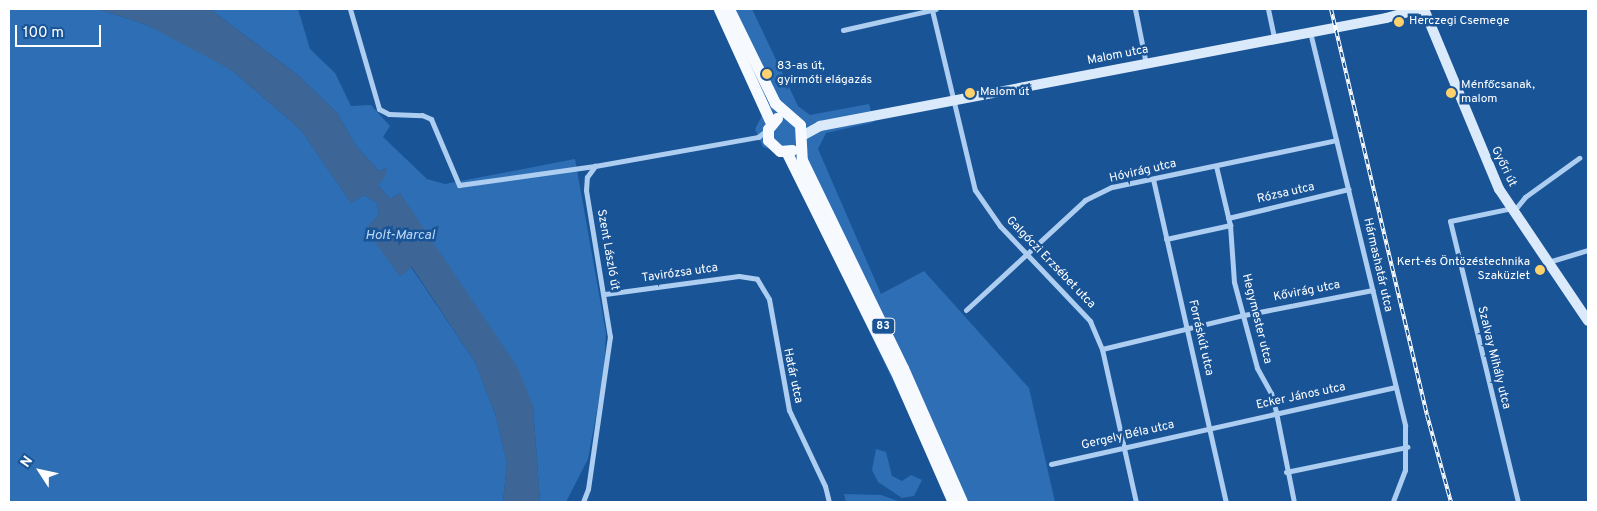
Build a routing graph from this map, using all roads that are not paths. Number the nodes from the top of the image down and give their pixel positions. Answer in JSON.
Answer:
{"nodes":[{"id":1,"x":350,"y":9,"type":"edge"},
{"id":2,"x":719,"y":9,"type":"edge"},
{"id":3,"x":728,"y":9,"type":"edge"},
{"id":4,"x":934,"y":9,"type":"edge"},
{"id":5,"x":1135,"y":9,"type":"edge"},
{"id":6,"x":1268,"y":9,"type":"edge"},
{"id":7,"x":1420,"y":9,"type":"edge"},
{"id":8,"x":1424,"y":9,"type":"edge"},
{"id":9,"x":923,"y":10,"type":"edge"},
{"id":10,"x":843,"y":30,"type":"dead end"},
{"id":11,"x":1310,"y":32,"type":"junction"},
{"id":12,"x":1274,"y":38,"type":"junction"},
{"id":13,"x":1146,"y":64,"type":"junction"},
{"id":14,"x":954,"y":101,"type":"junction"},
{"id":15,"x":769,"y":126,"type":"junction"},
{"id":16,"x":799,"y":130,"type":"junction"},
{"id":17,"x":758,"y":137,"type":"junction"},
{"id":18,"x":1336,"y":140,"type":"junction"},
{"id":19,"x":771,"y":144,"type":"junction"},
{"id":20,"x":786,"y":151,"type":"junction"},
{"id":21,"x":1579,"y":158,"type":"dead end"},
{"id":22,"x":594,"y":166,"type":"junction"},
{"id":23,"x":1216,"y":166,"type":"junction"},
{"id":24,"x":1153,"y":179,"type":"junction"},
{"id":25,"x":1349,"y":189,"type":"junction"},
{"id":26,"x":1512,"y":209,"type":"junction"},
{"id":27,"x":1228,"y":218,"type":"junction"},
{"id":28,"x":1230,"y":226,"type":"junction"},
{"id":29,"x":1166,"y":239,"type":"junction"},
{"id":30,"x":1588,"y":250,"type":"edge"},
{"id":31,"x":1027,"y":254,"type":"junction"},
{"id":32,"x":1548,"y":262,"type":"junction"},
{"id":33,"x":757,"y":279,"type":"joint"},
{"id":34,"x":1372,"y":290,"type":"junction"},
{"id":35,"x":605,"y":294,"type":"junction"},
{"id":36,"x":966,"y":310,"type":"dead end"},
{"id":37,"x":1244,"y":315,"type":"junction"},
{"id":38,"x":1588,"y":321,"type":"edge"},
{"id":39,"x":1188,"y":329,"type":"junction"},
{"id":40,"x":1102,"y":350,"type":"junction"},
{"id":41,"x":1395,"y":387,"type":"junction"},
{"id":42,"x":1276,"y":412,"type":"junction"},
{"id":43,"x":1210,"y":428,"type":"junction"},
{"id":44,"x":1123,"y":446,"type":"junction"},
{"id":45,"x":1407,"y":447,"type":"junction"},
{"id":46,"x":1051,"y":464,"type":"dead end"},
{"id":47,"x":1286,"y":472,"type":"junction"},
{"id":48,"x":583,"y":502,"type":"edge"},
{"id":49,"x":829,"y":502,"type":"edge"},
{"id":50,"x":953,"y":502,"type":"edge"},
{"id":51,"x":962,"y":502,"type":"edge"},
{"id":52,"x":1136,"y":502,"type":"edge"},
{"id":53,"x":1226,"y":502,"type":"edge"},
{"id":54,"x":1294,"y":502,"type":"edge"},
{"id":55,"x":1393,"y":502,"type":"edge"},
{"id":56,"x":1518,"y":502,"type":"edge"}],
"edges":[{"from":1,"to":22,"type":"street"},
{"from":2,"to":15,"type":"main road"},
{"from":3,"to":16,"type":"main road"},
{"from":4,"to":9,"type":"street"},
{"from":4,"to":14,"type":"street","name":"Galgóczi Erzsébet utca"},
{"from":5,"to":13,"type":"street"},
{"from":6,"to":12,"type":"street"},
{"from":7,"to":11,"type":"main road","name":"Malom utca"},
{"from":8,"to":26,"type":"main road","name":"Győri út"},
{"from":9,"to":10,"type":"street"},
{"from":11,"to":12,"type":"main road","name":"Malom utca"},
{"from":11,"to":18,"type":"street","name":"Hármashatár utca"},
{"from":12,"to":13,"type":"main road","name":"Malom utca"},
{"from":13,"to":14,"type":"main road","name":"Malom utca"},
{"from":14,"to":16,"type":"main road","name":"Malom utca"},
{"from":14,"to":31,"type":"street","name":"Galgóczi Erzsébet utca"},
{"from":15,"to":16,"type":"main road"},
{"from":15,"to":17,"type":"street"},
{"from":15,"to":19,"type":"main road"},
{"from":16,"to":20,"type":"main road"},
{"from":16,"to":51,"type":"main road","number":"83"},
{"from":17,"to":19,"type":"street"},
{"from":17,"to":22,"type":"street"},
{"from":18,"to":23,"type":"street","name":"Hóvirág utca"},
{"from":18,"to":25,"type":"street","name":"Hármashatár utca"},
{"from":19,"to":20,"type":"main road"},
{"from":20,"to":50,"type":"main road","number":"83"},
{"from":21,"to":26,"type":"street"},
{"from":22,"to":35,"type":"street","name":"Szent László út"},
{"from":23,"to":24,"type":"street","name":"Hóvirág utca"},
{"from":23,"to":27,"type":"street","name":"Hegymester utca"},
{"from":24,"to":29,"type":"street","name":"Forráskút utca"},
{"from":24,"to":31,"type":"street","name":"Hóvirág utca"},
{"from":25,"to":27,"type":"street","name":"Rózsa utca"},
{"from":25,"to":34,"type":"street","name":"Hármashatár utca"},
{"from":26,"to":32,"type":"main road","name":"Győri út"},
{"from":26,"to":56,"type":"street","name":"Szalvay Mihály utca"},
{"from":27,"to":28,"type":"street","name":"Hegymester utca"},
{"from":28,"to":29,"type":"street"},
{"from":28,"to":37,"type":"street","name":"Hegymester utca"},
{"from":29,"to":39,"type":"street","name":"Forráskút utca"},
{"from":30,"to":32,"type":"street"},
{"from":31,"to":36,"type":"street","name":"Hóvirág utca"},
{"from":31,"to":40,"type":"street","name":"Galgóczi Erzsébet utca"},
{"from":32,"to":38,"type":"main road","name":"Győri út"},
{"from":33,"to":35,"type":"street","name":"Tavirózsa utca"},
{"from":33,"to":49,"type":"street","name":"Határ utca"},
{"from":34,"to":37,"type":"street","name":"Kővirág utca"},
{"from":34,"to":41,"type":"street","name":"Hármashatár utca"},
{"from":35,"to":48,"type":"street","name":"Szent László út"},
{"from":37,"to":39,"type":"street","name":"Kővirág utca"},
{"from":37,"to":42,"type":"street","name":"Hegymester utca"},
{"from":39,"to":40,"type":"street","name":"Kővirág utca"},
{"from":39,"to":43,"type":"street","name":"Forráskút utca"},
{"from":40,"to":44,"type":"street","name":"Galgóczi Erzsébet utca"},
{"from":41,"to":42,"type":"street","name":"Ecker János utca"},
{"from":41,"to":45,"type":"street","name":"Hármashatár utca"},
{"from":42,"to":43,"type":"street","name":"Ecker János utca"},
{"from":42,"to":47,"type":"street","name":"Hegymester utca"},
{"from":43,"to":44,"type":"street","name":"Gergely Béla utca"},
{"from":43,"to":53,"type":"street","name":"Forráskút utca"},
{"from":44,"to":46,"type":"street","name":"Gergely Béla utca"},
{"from":44,"to":52,"type":"street","name":"Galgóczi Erzsébet utca"},
{"from":45,"to":47,"type":"street"},
{"from":45,"to":55,"type":"street","name":"Hármashatár utca"},
{"from":47,"to":54,"type":"street","name":"Hegymester utca"}]}
